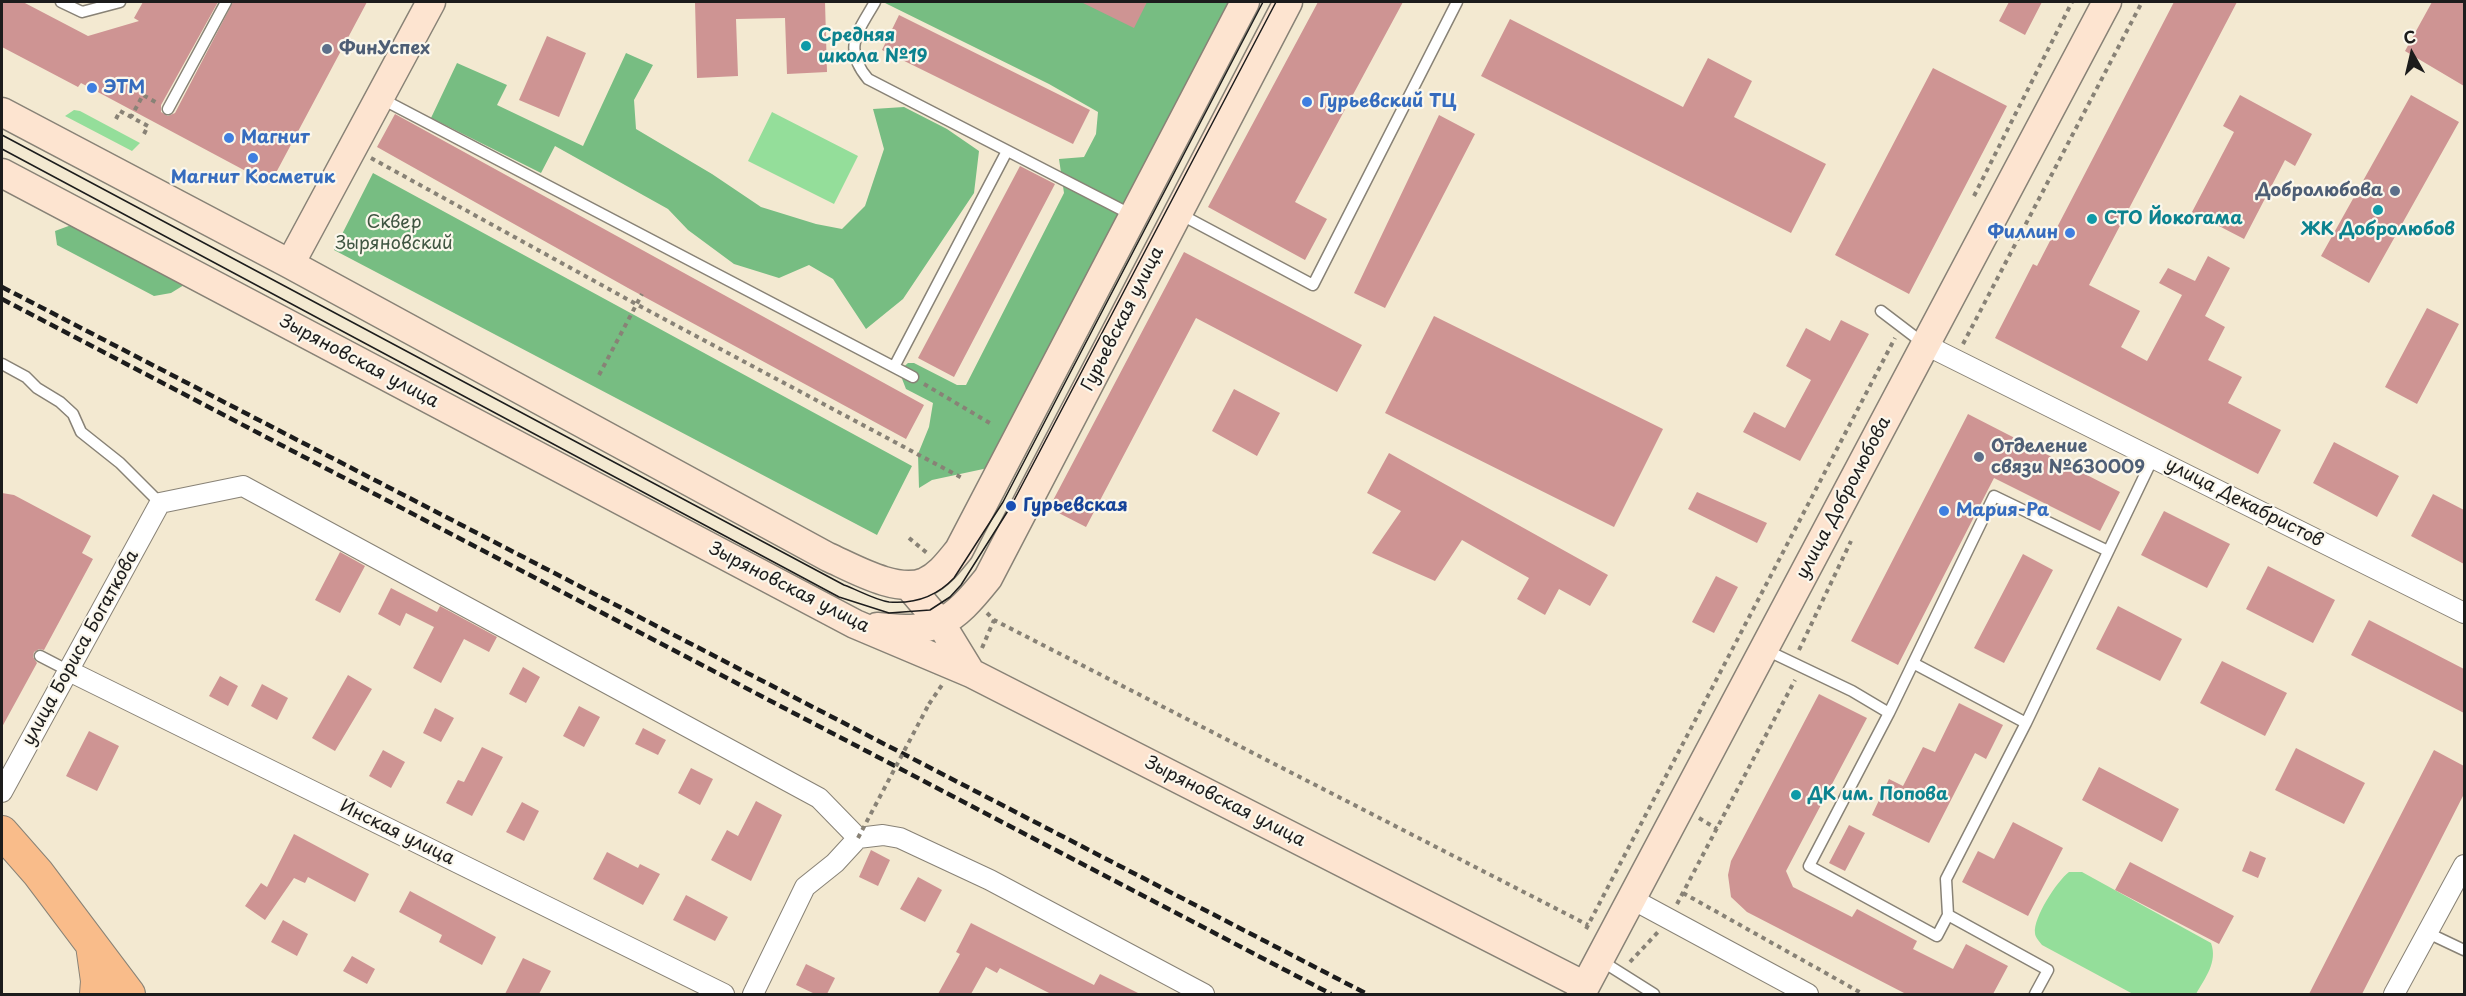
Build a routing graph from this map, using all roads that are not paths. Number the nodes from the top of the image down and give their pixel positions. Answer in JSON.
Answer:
{"nodes":[{"id":1,"x":61,"y":2,"type":"edge"},
{"id":2,"x":120,"y":2,"type":"edge"},
{"id":3,"x":226,"y":2,"type":"edge"},
{"id":4,"x":431,"y":2,"type":"edge"},
{"id":5,"x":875,"y":2,"type":"edge"},
{"id":6,"x":1245,"y":2,"type":"edge"},
{"id":7,"x":1288,"y":2,"type":"edge"},
{"id":8,"x":1457,"y":2,"type":"edge"},
{"id":9,"x":2107,"y":2,"type":"edge"},
{"id":10,"x":380,"y":98,"type":"junction"},
{"id":11,"x":168,"y":109,"type":"dead end"},
{"id":12,"x":2,"y":112,"type":"edge"},
{"id":13,"x":1007,"y":151,"type":"junction"},
{"id":14,"x":2,"y":173,"type":"edge"},
{"id":15,"x":1178,"y":213,"type":"junction"},
{"id":16,"x":1135,"y":217,"type":"junction"},
{"id":17,"x":290,"y":264,"type":"junction"},
{"id":18,"x":1881,"y":310,"type":"dead end"},
{"id":19,"x":1926,"y":345,"type":"junction"},
{"id":20,"x":2,"y":364,"type":"edge"},
{"id":21,"x":894,"y":367,"type":"junction"},
{"id":22,"x":913,"y":377,"type":"road end"},
{"id":23,"x":2153,"y":458,"type":"junction"},
{"id":24,"x":160,"y":503,"type":"junction"},
{"id":25,"x":2108,"y":551,"type":"junction"},
{"id":26,"x":908,"y":585,"type":"junction"},
{"id":27,"x":2464,"y":614,"type":"edge"},
{"id":28,"x":855,"y":624,"type":"junction"},
{"id":29,"x":941,"y":624,"type":"junction"},
{"id":30,"x":1764,"y":649,"type":"junction"},
{"id":31,"x":40,"y":656,"type":"dead end"},
{"id":32,"x":1913,"y":663,"type":"junction"},
{"id":33,"x":69,"y":671,"type":"junction"},
{"id":34,"x":971,"y":673,"type":"junction"},
{"id":35,"x":1889,"y":714,"type":"junction"},
{"id":36,"x":2026,"y":723,"type":"junction"},
{"id":37,"x":2,"y":792,"type":"edge"},
{"id":38,"x":2,"y":832,"type":"edge"},
{"id":39,"x":858,"y":838,"type":"junction"},
{"id":40,"x":2464,"y":865,"type":"edge"},
{"id":41,"x":1632,"y":899,"type":"junction"},
{"id":42,"x":1948,"y":915,"type":"junction"},
{"id":43,"x":2428,"y":933,"type":"junction"},
{"id":44,"x":91,"y":941,"type":"junction"},
{"id":45,"x":2464,"y":950,"type":"edge"},
{"id":46,"x":1610,"y":966,"type":"junction"},
{"id":47,"x":1583,"y":990,"type":"edge"},
{"id":48,"x":96,"y":994,"type":"edge"},
{"id":49,"x":129,"y":994,"type":"edge"},
{"id":50,"x":724,"y":994,"type":"edge"},
{"id":51,"x":753,"y":994,"type":"edge"},
{"id":52,"x":1204,"y":994,"type":"edge"},
{"id":53,"x":1654,"y":994,"type":"edge"},
{"id":54,"x":1808,"y":994,"type":"edge"},
{"id":55,"x":2035,"y":994,"type":"edge"},
{"id":56,"x":2394,"y":994,"type":"edge"}],
"edges":[{"from":1,"to":2,"type":"lane"},
{"from":3,"to":11,"type":"lane"},
{"from":4,"to":10,"type":"main road"},
{"from":5,"to":13,"type":"lane"},
{"from":6,"to":16,"type":"main road","name":"Гурьевская улица"},
{"from":7,"to":15,"type":"main road","name":"Гурьевская улица"},
{"from":8,"to":15,"type":"lane"},
{"from":9,"to":19,"type":"main road","name":"улица Добролюбова"},
{"from":10,"to":17,"type":"main road"},
{"from":10,"to":21,"type":"lane"},
{"from":12,"to":17,"type":"main road"},
{"from":13,"to":16,"type":"lane"},
{"from":13,"to":21,"type":"lane"},
{"from":14,"to":28,"type":"main road","name":"Зыряновская улица"},
{"from":15,"to":29,"type":"main road","name":"Гурьевская улица"},
{"from":16,"to":26,"type":"main road","name":"Гурьевская улица"},
{"from":17,"to":26,"type":"main road"},
{"from":18,"to":19,"type":"lane"},
{"from":19,"to":23,"type":"street","name":"улица Декабристов"},
{"from":19,"to":30,"type":"main road","name":"улица Добролюбова"},
{"from":20,"to":24,"type":"lane"},
{"from":21,"to":22,"type":"lane"},
{"from":23,"to":25,"type":"lane"},
{"from":23,"to":27,"type":"street","name":"улица Декабристов"},
{"from":24,"to":33,"type":"street","name":"улица Бориса Богаткова"},
{"from":24,"to":39,"type":"street"},
{"from":25,"to":32,"type":"lane"},
{"from":25,"to":36,"type":"lane"},
{"from":26,"to":29,"type":"main road"},
{"from":28,"to":29,"type":"main road"},
{"from":28,"to":34,"type":"main road","name":"Зыряновская улица"},
{"from":29,"to":34,"type":"main road"},
{"from":30,"to":35,"type":"lane"},
{"from":30,"to":41,"type":"main road","name":"улица Добролюбова"},
{"from":31,"to":33,"type":"lane"},
{"from":32,"to":35,"type":"lane"},
{"from":32,"to":36,"type":"lane"},
{"from":33,"to":37,"type":"street","name":"улица Бориса Богаткова"},
{"from":33,"to":50,"type":"street","name":"Инская улица"},
{"from":34,"to":47,"type":"main road","name":"Зыряновская улица"},
{"from":35,"to":42,"type":"lane"},
{"from":36,"to":42,"type":"lane"},
{"from":38,"to":44,"type":"main road"},
{"from":39,"to":51,"type":"street"},
{"from":39,"to":52,"type":"street"},
{"from":40,"to":43,"type":"street"},
{"from":41,"to":46,"type":"main road","name":"улица Добролюбова"},
{"from":41,"to":54,"type":"street"},
{"from":42,"to":55,"type":"lane"},
{"from":43,"to":45,"type":"lane"},
{"from":43,"to":56,"type":"street"},
{"from":44,"to":48,"type":"main road"},
{"from":44,"to":49,"type":"main road"},
{"from":46,"to":47,"type":"main road","name":"улица Добролюбова"},
{"from":46,"to":53,"type":"lane"}]}
